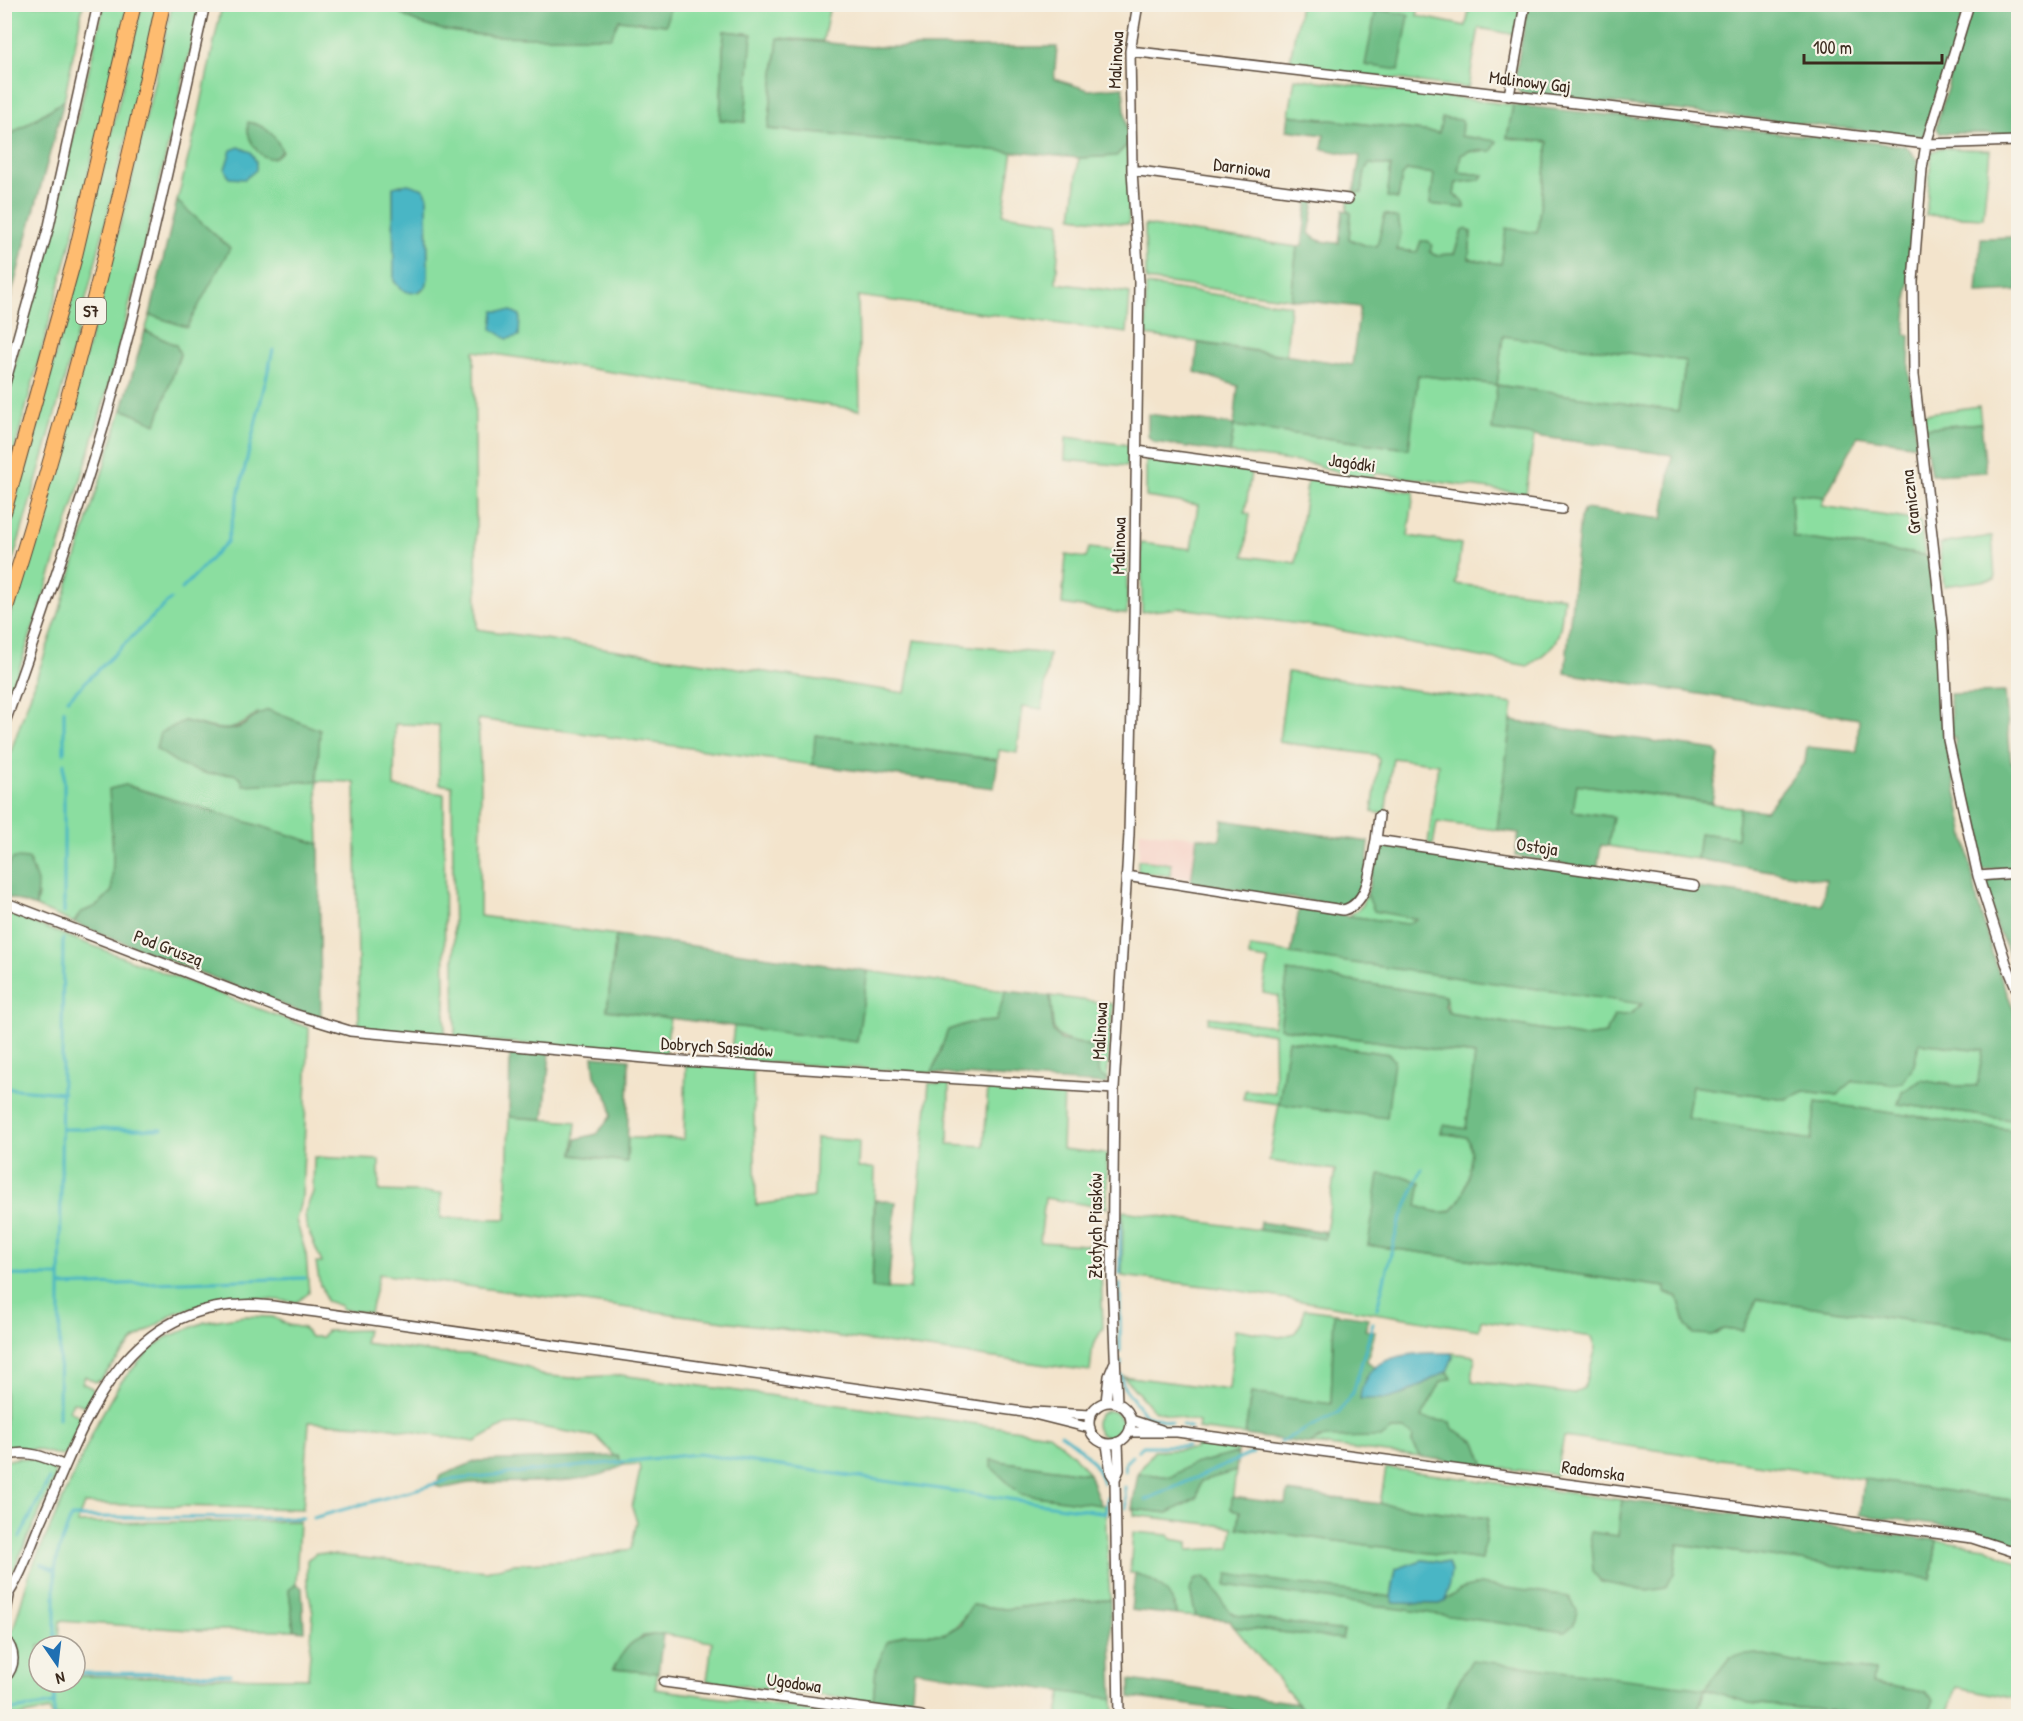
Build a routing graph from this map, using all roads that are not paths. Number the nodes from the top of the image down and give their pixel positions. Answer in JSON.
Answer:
{"nodes":[{"id":1,"x":98,"y":4,"type":"edge"},
{"id":2,"x":134,"y":4,"type":"edge"},
{"id":3,"x":163,"y":4,"type":"edge"},
{"id":4,"x":205,"y":4,"type":"edge"},
{"id":5,"x":1138,"y":4,"type":"edge"},
{"id":6,"x":1525,"y":4,"type":"edge"},
{"id":7,"x":1969,"y":4,"type":"edge"},
{"id":8,"x":1130,"y":51,"type":"junction"},
{"id":9,"x":1509,"y":96,"type":"junction"},
{"id":10,"x":2019,"y":141,"type":"edge"},
{"id":11,"x":1926,"y":144,"type":"junction"},
{"id":12,"x":1132,"y":170,"type":"junction"},
{"id":13,"x":1348,"y":199,"type":"dead end"},
{"id":14,"x":4,"y":387,"type":"edge"},
{"id":15,"x":1137,"y":451,"type":"junction"},
{"id":16,"x":1562,"y":509,"type":"dead end"},
{"id":17,"x":4,"y":512,"type":"edge"},
{"id":18,"x":4,"y":614,"type":"edge"},
{"id":19,"x":4,"y":725,"type":"edge"},
{"id":20,"x":1379,"y":816,"type":"dead end"},
{"id":21,"x":1376,"y":840,"type":"junction"},
{"id":22,"x":2019,"y":873,"type":"edge"},
{"id":23,"x":1126,"y":876,"type":"junction"},
{"id":24,"x":1978,"y":876,"type":"junction"},
{"id":25,"x":1694,"y":886,"type":"dead end"},
{"id":26,"x":4,"y":902,"type":"edge"},
{"id":27,"x":2019,"y":992,"type":"edge"},
{"id":28,"x":320,"y":1023,"type":"joint"},
{"id":29,"x":1114,"y":1089,"type":"junction"},
{"id":30,"x":1114,"y":1364,"type":"junction"},
{"id":31,"x":1106,"y":1402,"type":"junction"},
{"id":32,"x":1117,"y":1403,"type":"junction"},
{"id":33,"x":1030,"y":1413,"type":"junction"},
{"id":34,"x":1090,"y":1415,"type":"junction"},
{"id":35,"x":1131,"y":1420,"type":"junction"},
{"id":36,"x":1090,"y":1428,"type":"junction"},
{"id":37,"x":1161,"y":1431,"type":"junction"},
{"id":38,"x":1129,"y":1432,"type":"junction"},
{"id":39,"x":1118,"y":1442,"type":"junction"},
{"id":40,"x":1107,"y":1444,"type":"junction"},
{"id":41,"x":4,"y":1456,"type":"edge"},
{"id":42,"x":66,"y":1466,"type":"junction"},
{"id":43,"x":1115,"y":1479,"type":"junction"},
{"id":44,"x":2019,"y":1553,"type":"edge"},
{"id":45,"x":7,"y":1597,"type":"edge"},
{"id":46,"x":4,"y":1622,"type":"edge"},
{"id":47,"x":4,"y":1638,"type":"edge"},
{"id":48,"x":4,"y":1679,"type":"edge"},
{"id":49,"x":664,"y":1682,"type":"dead end"},
{"id":50,"x":921,"y":1716,"type":"edge"},
{"id":51,"x":1119,"y":1716,"type":"edge"}],
"edges":[{"from":1,"to":14,"type":"street"},
{"from":2,"to":17,"type":"highway","number":"S7"},
{"from":3,"to":18,"type":"highway","number":"S7"},
{"from":4,"to":19,"type":"street"},
{"from":5,"to":8,"type":"street","name":"Malinowa"},
{"from":6,"to":9,"type":"street"},
{"from":7,"to":11,"type":"street","name":"Graniczna"},
{"from":8,"to":9,"type":"street","name":"Malinowy Gaj"},
{"from":8,"to":12,"type":"street","name":"Malinowa"},
{"from":9,"to":11,"type":"street","name":"Malinowy Gaj"},
{"from":10,"to":11,"type":"street"},
{"from":11,"to":24,"type":"street","name":"Graniczna"},
{"from":12,"to":13,"type":"street","name":"Darniowa"},
{"from":12,"to":15,"type":"street","name":"Malinowa"},
{"from":15,"to":16,"type":"street","name":"Jagódki"},
{"from":15,"to":23,"type":"street","name":"Malinowa"},
{"from":20,"to":21,"type":"street"},
{"from":21,"to":23,"type":"street"},
{"from":21,"to":25,"type":"street","name":"Ostoja"},
{"from":22,"to":24,"type":"street"},
{"from":23,"to":29,"type":"street","name":"Malinowa"},
{"from":24,"to":27,"type":"street","name":"Graniczna"},
{"from":26,"to":28,"type":"street","name":"Pod Gruszą"},
{"from":28,"to":29,"type":"street","name":"Dobrych Sąsiadów"},
{"from":29,"to":30,"type":"street","name":"Złotych Piasków"},
{"from":30,"to":31,"type":"street","name":"Złotych Piasków"},
{"from":30,"to":32,"type":"street","name":"Złotych Piasków"},
{"from":31,"to":32,"type":"street"},
{"from":31,"to":34,"type":"street"},
{"from":32,"to":35,"type":"street"},
{"from":33,"to":34,"type":"street"},
{"from":33,"to":36,"type":"street"},
{"from":33,"to":42,"type":"street"},
{"from":34,"to":36,"type":"street"},
{"from":35,"to":37,"type":"street","name":"Radomska"},
{"from":35,"to":38,"type":"street"},
{"from":36,"to":40,"type":"street"},
{"from":37,"to":38,"type":"street","name":"Radomska"},
{"from":37,"to":44,"type":"street","name":"Radomska"},
{"from":38,"to":39,"type":"street"},
{"from":39,"to":40,"type":"street"},
{"from":39,"to":43,"type":"street"},
{"from":40,"to":43,"type":"street"},
{"from":41,"to":42,"type":"street"},
{"from":42,"to":45,"type":"street"},
{"from":43,"to":51,"type":"street"},
{"from":45,"to":46,"type":"street"},
{"from":47,"to":48,"type":"street"},
{"from":49,"to":50,"type":"street","name":"Ugodowa"}]}
